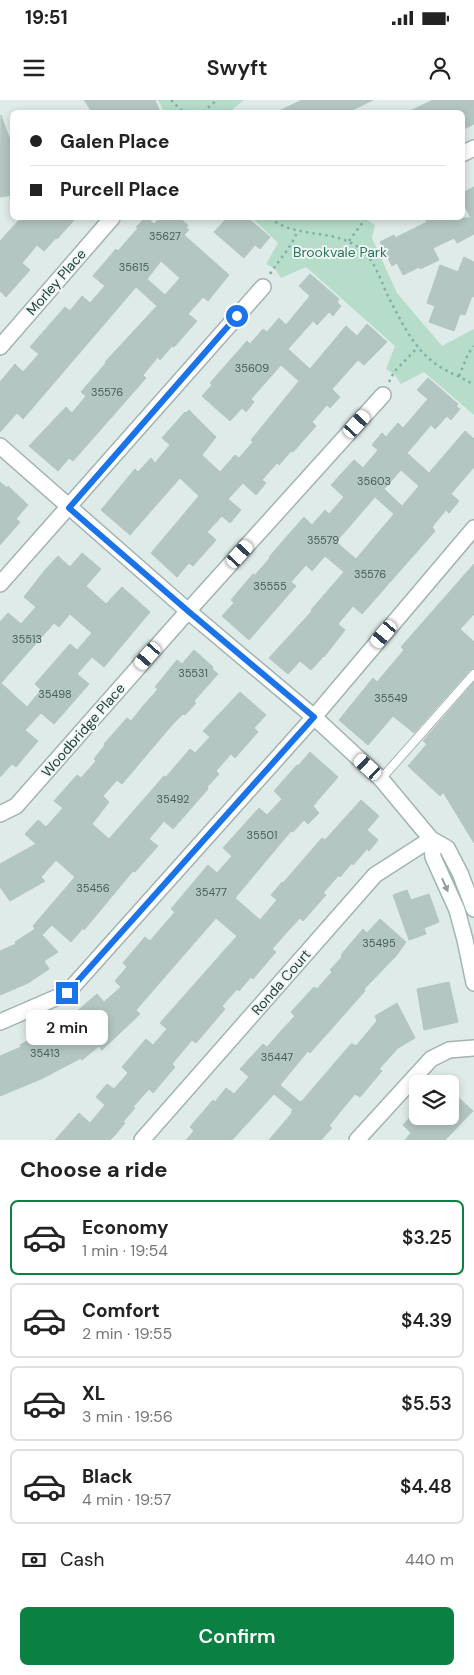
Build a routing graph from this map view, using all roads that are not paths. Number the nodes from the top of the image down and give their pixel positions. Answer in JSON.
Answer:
{"nodes":[{"id":1,"x":110,"y":220,"type":"edge"},
{"id":2,"x":263,"y":287,"type":"road end"},
{"id":3,"x":0,"y":347,"type":"edge"},
{"id":4,"x":383,"y":395,"type":"road end"},
{"id":5,"x":0,"y":446,"type":"edge"},
{"id":6,"x":69,"y":508,"type":"junction"},
{"id":7,"x":474,"y":528,"type":"edge"},
{"id":8,"x":0,"y":584,"type":"edge"},
{"id":9,"x":188,"y":611,"type":"junction"},
{"id":10,"x":474,"y":674,"type":"edge"},
{"id":11,"x":314,"y":717,"type":"junction"},
{"id":12,"x":381,"y":779,"type":"junction"},
{"id":13,"x":0,"y":814,"type":"edge"},
{"id":14,"x":431,"y":839,"type":"junction"},
{"id":15,"x":474,"y":909,"type":"edge"},
{"id":16,"x":474,"y":983,"type":"edge"},
{"id":17,"x":0,"y":1022,"type":"edge"},
{"id":18,"x":474,"y":1048,"type":"edge"},
{"id":19,"x":142,"y":1140,"type":"edge"},
{"id":20,"x":357,"y":1140,"type":"edge"}],
"edges":[{"from":1,"to":3,"type":"street","name":"Morley Place"},
{"from":2,"to":6,"type":"street"},
{"from":4,"to":9,"type":"street","name":"Woodbridge Place"},
{"from":5,"to":6,"type":"street"},
{"from":6,"to":8,"type":"street"},
{"from":6,"to":9,"type":"street"},
{"from":7,"to":11,"type":"street"},
{"from":9,"to":11,"type":"street"},
{"from":9,"to":13,"type":"street","name":"Woodbridge Place"},
{"from":10,"to":12,"type":"lane"},
{"from":11,"to":12,"type":"street"},
{"from":11,"to":17,"type":"street"},
{"from":12,"to":14,"type":"street"},
{"from":14,"to":15,"type":"street"},
{"from":14,"to":16,"type":"street","one_way":true},
{"from":14,"to":19,"type":"street","name":"Ronda Court"},
{"from":18,"to":20,"type":"street"}]}
